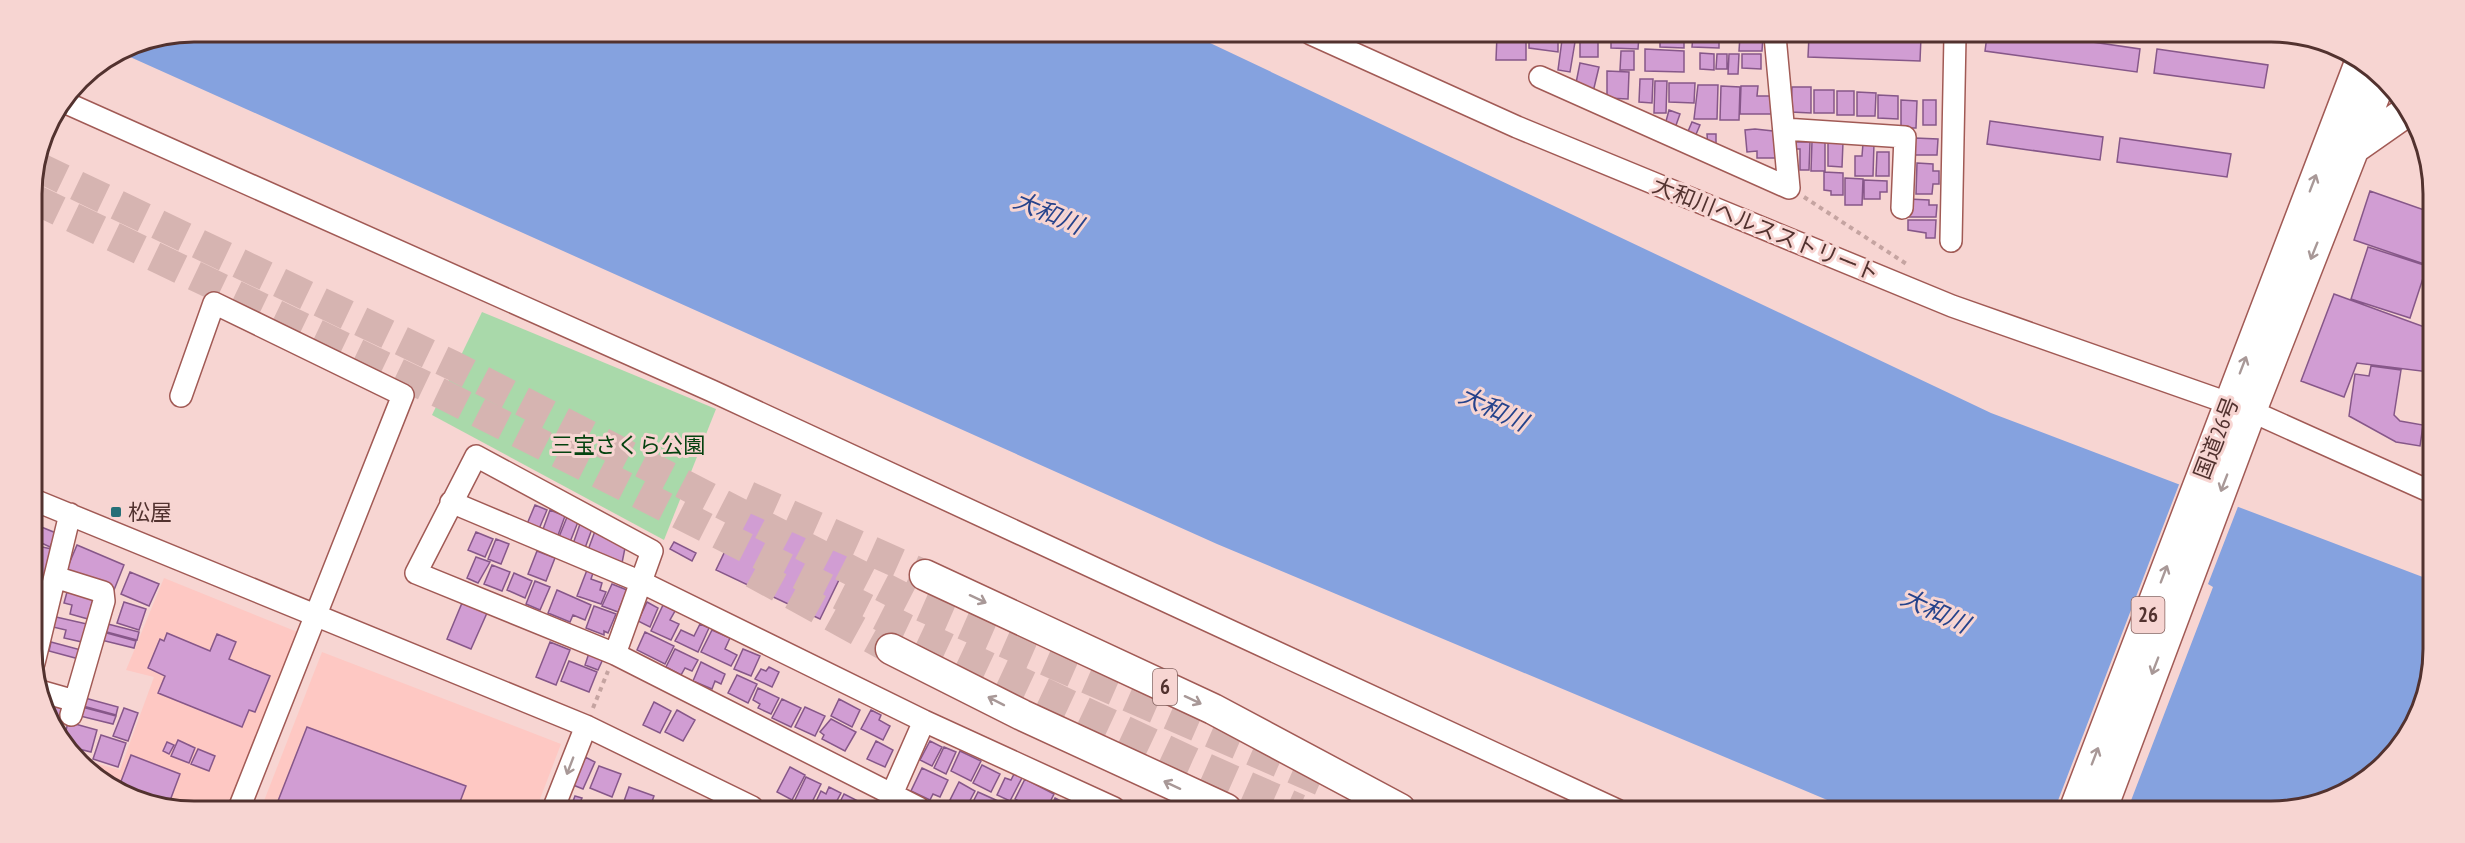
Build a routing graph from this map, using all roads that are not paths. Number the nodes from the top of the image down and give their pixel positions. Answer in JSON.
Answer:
{"nodes":[{"id":1,"x":1329,"y":42,"type":"edge"},
{"id":2,"x":1776,"y":42,"type":"edge"},
{"id":3,"x":1955,"y":42,"type":"edge"},
{"id":4,"x":2358,"y":69,"type":"edge"},
{"id":5,"x":1540,"y":77,"type":"dead end"},
{"id":6,"x":2379,"y":86,"type":"edge"},
{"id":7,"x":71,"y":105,"type":"edge"},
{"id":8,"x":2401,"y":115,"type":"edge"},
{"id":9,"x":1784,"y":129,"type":"junction"},
{"id":10,"x":2356,"y":147,"type":"junction"},
{"id":11,"x":1902,"y":208,"type":"dead end"},
{"id":12,"x":1951,"y":241,"type":"dead end"},
{"id":13,"x":182,"y":396,"type":"dead end"},
{"id":14,"x":2237,"y":416,"type":"junction"},
{"id":15,"x":2423,"y":489,"type":"edge"},
{"id":16,"x":451,"y":502,"type":"junction"},
{"id":17,"x":42,"y":503,"type":"edge"},
{"id":18,"x":70,"y":514,"type":"junction"},
{"id":19,"x":925,"y":575,"type":"tunnel mouth"},
{"id":20,"x":641,"y":582,"type":"junction"},
{"id":21,"x":47,"y":585,"type":"edge"},
{"id":22,"x":42,"y":615,"type":"edge"},
{"id":23,"x":317,"y":616,"type":"junction"},
{"id":24,"x":891,"y":649,"type":"tunnel mouth"},
{"id":25,"x":615,"y":654,"type":"junction"},
{"id":26,"x":50,"y":696,"type":"edge"},
{"id":27,"x":924,"y":721,"type":"junction"},
{"id":28,"x":586,"y":726,"type":"junction"},
{"id":29,"x":892,"y":794,"type":"junction"},
{"id":30,"x":242,"y":801,"type":"edge"},
{"id":31,"x":556,"y":801,"type":"edge"},
{"id":32,"x":740,"y":801,"type":"edge"},
{"id":33,"x":906,"y":801,"type":"edge"},
{"id":34,"x":1099,"y":801,"type":"edge"},
{"id":35,"x":1211,"y":801,"type":"edge"},
{"id":36,"x":1385,"y":801,"type":"edge"},
{"id":37,"x":1598,"y":801,"type":"edge"},
{"id":38,"x":2078,"y":801,"type":"edge"},
{"id":39,"x":2104,"y":801,"type":"edge"}],
"edges":[{"from":1,"to":14,"type":"street","name":"大和川ヘルスストリート"},
{"from":2,"to":9,"type":"street"},
{"from":3,"to":12,"type":"street"},
{"from":14,"to":4,"type":"highway","name":"国道26号","number":"26","one_way":true},
{"from":5,"to":9,"type":"street"},
{"from":6,"to":10,"type":"highway","name":"国道26号","number":"26"},
{"from":7,"to":37,"type":"street"},
{"from":8,"to":10,"type":"highway"},
{"from":9,"to":11,"type":"street"},
{"from":10,"to":14,"type":"highway","name":"国道26号","number":"26","one_way":true},
{"from":13,"to":23,"type":"street"},
{"from":14,"to":15,"type":"street","name":"大和川ヘルスストリート"},
{"from":38,"to":14,"type":"highway","name":"国道26号","number":"26","one_way":true},
{"from":14,"to":39,"type":"highway","name":"国道26号","number":"26","one_way":true},
{"from":16,"to":20,"type":"street"},
{"from":16,"to":20,"type":"street"},
{"from":16,"to":25,"type":"street"},
{"from":17,"to":18,"type":"street"},
{"from":18,"to":21,"type":"street"},
{"from":18,"to":23,"type":"street"},
{"from":19,"to":36,"type":"highway","number":"6","one_way":true},
{"from":20,"to":25,"type":"street"},
{"from":20,"to":27,"type":"street"},
{"from":21,"to":22,"type":"street"},
{"from":21,"to":26,"type":"street"},
{"from":23,"to":28,"type":"street"},
{"from":23,"to":30,"type":"street"},
{"from":35,"to":24,"type":"highway","one_way":true},
{"from":25,"to":29,"type":"street"},
{"from":27,"to":29,"type":"street"},
{"from":27,"to":34,"type":"street"},
{"from":28,"to":31,"type":"street","one_way":true},
{"from":28,"to":32,"type":"street"},
{"from":29,"to":33,"type":"street"}]}
